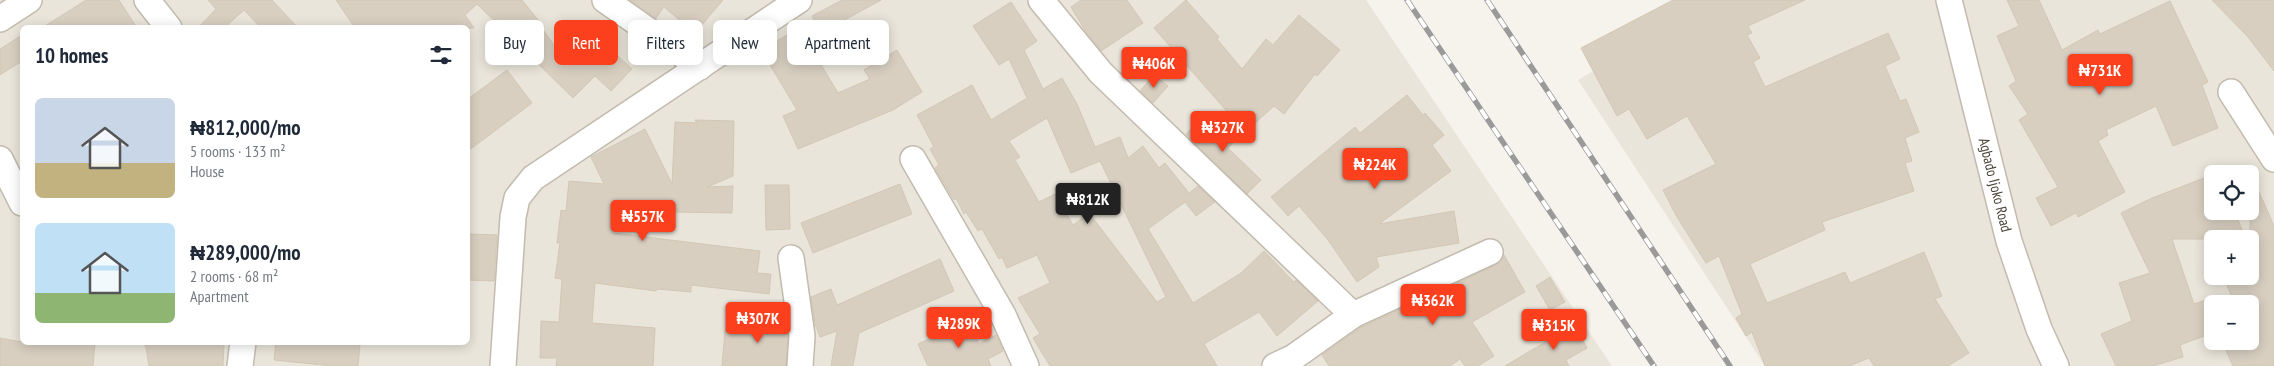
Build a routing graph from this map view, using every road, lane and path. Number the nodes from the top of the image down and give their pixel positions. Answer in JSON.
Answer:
{"nodes":[{"id":1,"x":29,"y":0,"type":"edge"},
{"id":2,"x":147,"y":0,"type":"edge"},
{"id":3,"x":605,"y":0,"type":"edge"},
{"id":4,"x":800,"y":0,"type":"edge"},
{"id":5,"x":1041,"y":0,"type":"edge"},
{"id":6,"x":1949,"y":0,"type":"edge"},
{"id":7,"x":0,"y":19,"type":"edge"},
{"id":8,"x":167,"y":25,"type":"edge"},
{"id":9,"x":700,"y":67,"type":"junction"},
{"id":10,"x":2231,"y":92,"type":"dead end"},
{"id":11,"x":913,"y":158,"type":"dead end"},
{"id":12,"x":0,"y":159,"type":"edge"},
{"id":13,"x":2274,"y":159,"type":"edge"},
{"id":14,"x":20,"y":199,"type":"edge"},
{"id":15,"x":1490,"y":252,"type":"dead end"},
{"id":16,"x":791,"y":258,"type":"dead end"},
{"id":17,"x":1353,"y":315,"type":"junction"},
{"id":18,"x":243,"y":345,"type":"edge"},
{"id":19,"x":1289,"y":363,"type":"edge"},
{"id":20,"x":240,"y":366,"type":"edge"},
{"id":21,"x":504,"y":366,"type":"edge"},
{"id":22,"x":800,"y":366,"type":"edge"},
{"id":23,"x":1026,"y":366,"type":"edge"},
{"id":24,"x":2056,"y":366,"type":"edge"}],
"edges":[{"from":1,"to":7,"type":"street"},
{"from":2,"to":8,"type":"street"},
{"from":3,"to":9,"type":"street"},
{"from":4,"to":9,"type":"street"},
{"from":5,"to":17,"type":"street"},
{"from":6,"to":24,"type":"street","name":"Agbado Ijoko Road"},
{"from":9,"to":21,"type":"street"},
{"from":10,"to":13,"type":"street"},
{"from":11,"to":23,"type":"street"},
{"from":12,"to":14,"type":"street"},
{"from":15,"to":17,"type":"street"},
{"from":16,"to":22,"type":"street"},
{"from":17,"to":19,"type":"street"},
{"from":18,"to":20,"type":"street"}]}
